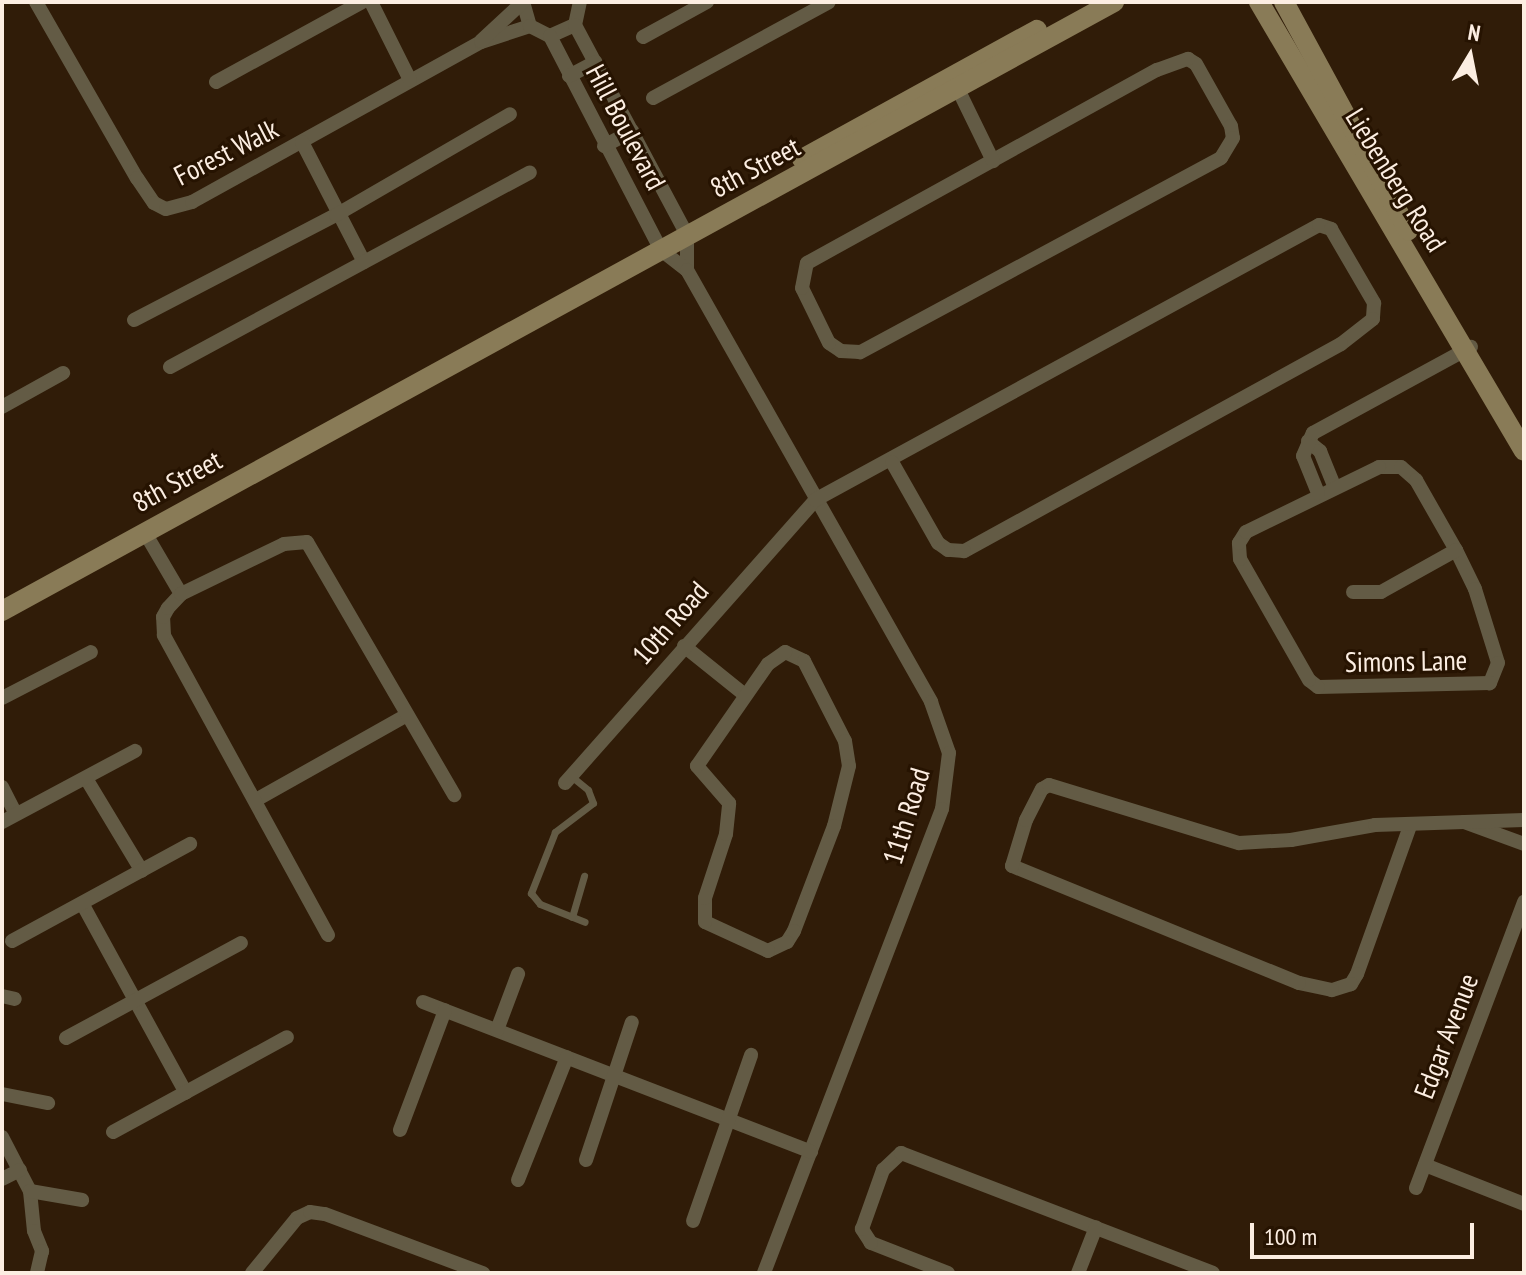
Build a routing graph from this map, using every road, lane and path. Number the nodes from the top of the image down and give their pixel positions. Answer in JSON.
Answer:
{"nodes":[{"id":1,"x":36,"y":2,"type":"edge"},
{"id":2,"x":362,"y":2,"type":"edge"},
{"id":3,"x":371,"y":2,"type":"edge"},
{"id":4,"x":523,"y":2,"type":"edge"},
{"id":5,"x":580,"y":2,"type":"edge"},
{"id":6,"x":707,"y":2,"type":"edge"},
{"id":7,"x":829,"y":2,"type":"edge"},
{"id":8,"x":1089,"y":2,"type":"edge"},
{"id":9,"x":1114,"y":2,"type":"edge"},
{"id":10,"x":1259,"y":2,"type":"edge"},
{"id":11,"x":1284,"y":2,"type":"edge"},
{"id":12,"x":575,"y":25,"type":"junction"},
{"id":13,"x":530,"y":26,"type":"junction"},
{"id":14,"x":550,"y":36,"type":"junction"},
{"id":15,"x":643,"y":37,"type":"dead end"},
{"id":16,"x":481,"y":42,"type":"junction"},
{"id":17,"x":595,"y":62,"type":"junction"},
{"id":18,"x":569,"y":76,"type":"junction"},
{"id":19,"x":410,"y":80,"type":"junction"},
{"id":20,"x":216,"y":82,"type":"dead end"},
{"id":21,"x":955,"y":83,"type":"junction"},
{"id":22,"x":653,"y":98,"type":"dead end"},
{"id":23,"x":510,"y":114,"type":"dead end"},
{"id":24,"x":632,"y":131,"type":"junction"},
{"id":25,"x":302,"y":142,"type":"junction"},
{"id":26,"x":604,"y":146,"type":"junction"},
{"id":27,"x":993,"y":161,"type":"junction"},
{"id":28,"x":530,"y":172,"type":"dead end"},
{"id":29,"x":336,"y":215,"type":"junction"},
{"id":30,"x":685,"y":231,"type":"junction"},
{"id":31,"x":658,"y":245,"type":"junction"},
{"id":32,"x":364,"y":262,"type":"junction"},
{"id":33,"x":687,"y":270,"type":"junction"},
{"id":34,"x":134,"y":320,"type":"dead end"},
{"id":35,"x":1468,"y":348,"type":"junction"},
{"id":36,"x":170,"y":367,"type":"dead end"},
{"id":37,"x":63,"y":373,"type":"dead end"},
{"id":38,"x":2,"y":407,"type":"edge"},
{"id":39,"x":1308,"y":441,"type":"junction"},
{"id":40,"x":1524,"y":451,"type":"edge"},
{"id":41,"x":892,"y":462,"type":"junction"},
{"id":42,"x":1334,"y":486,"type":"junction"},
{"id":43,"x":1318,"y":493,"type":"junction"},
{"id":44,"x":815,"y":500,"type":"junction"},
{"id":45,"x":144,"y":531,"type":"junction"},
{"id":46,"x":1456,"y":550,"type":"junction"},
{"id":47,"x":1353,"y":592,"type":"dead end"},
{"id":48,"x":181,"y":594,"type":"junction"},
{"id":49,"x":2,"y":611,"type":"edge"},
{"id":50,"x":684,"y":646,"type":"junction"},
{"id":51,"x":91,"y":652,"type":"dead end"},
{"id":52,"x":745,"y":695,"type":"junction"},
{"id":53,"x":2,"y":698,"type":"edge"},
{"id":54,"x":405,"y":716,"type":"junction"},
{"id":55,"x":135,"y":751,"type":"dead end"},
{"id":56,"x":568,"y":779,"type":"joint"},
{"id":57,"x":87,"y":780,"type":"junction"},
{"id":58,"x":2,"y":787,"type":"edge"},
{"id":59,"x":454,"y":795,"type":"dead end"},
{"id":60,"x":256,"y":800,"type":"junction"},
{"id":61,"x":16,"y":814,"type":"junction"},
{"id":62,"x":1524,"y":820,"type":"edge"},
{"id":63,"x":1460,"y":821,"type":"junction"},
{"id":64,"x":2,"y":822,"type":"edge"},
{"id":65,"x":1410,"y":826,"type":"junction"},
{"id":66,"x":190,"y":844,"type":"dead end"},
{"id":67,"x":1524,"y":844,"type":"edge"},
{"id":68,"x":142,"y":871,"type":"junction"},
{"id":69,"x":584,"y":876,"type":"dead end"},
{"id":70,"x":1524,"y":902,"type":"edge"},
{"id":71,"x":83,"y":905,"type":"junction"},
{"id":72,"x":572,"y":917,"type":"junction"},
{"id":73,"x":585,"y":922,"type":"dead end"},
{"id":74,"x":328,"y":935,"type":"dead end"},
{"id":75,"x":12,"y":941,"type":"dead end"},
{"id":76,"x":241,"y":943,"type":"dead end"},
{"id":77,"x":518,"y":974,"type":"dead end"},
{"id":78,"x":135,"y":997,"type":"junction"},
{"id":79,"x":423,"y":1002,"type":"dead end"},
{"id":80,"x":445,"y":1010,"type":"junction"},
{"id":81,"x":632,"y":1022,"type":"dead end"},
{"id":82,"x":497,"y":1030,"type":"junction"},
{"id":83,"x":287,"y":1037,"type":"dead end"},
{"id":84,"x":66,"y":1038,"type":"dead end"},
{"id":85,"x":751,"y":1055,"type":"dead end"},
{"id":86,"x":567,"y":1057,"type":"junction"},
{"id":87,"x":614,"y":1075,"type":"junction"},
{"id":88,"x":186,"y":1093,"type":"junction"},
{"id":89,"x":2,"y":1094,"type":"edge"},
{"id":90,"x":48,"y":1103,"type":"dead end"},
{"id":91,"x":728,"y":1119,"type":"junction"},
{"id":92,"x":400,"y":1130,"type":"dead end"},
{"id":93,"x":113,"y":1132,"type":"dead end"},
{"id":94,"x":2,"y":1137,"type":"edge"},
{"id":95,"x":811,"y":1152,"type":"junction"},
{"id":96,"x":586,"y":1160,"type":"dead end"},
{"id":97,"x":1425,"y":1165,"type":"junction"},
{"id":98,"x":20,"y":1170,"type":"junction"},
{"id":99,"x":2,"y":1179,"type":"edge"},
{"id":100,"x":518,"y":1180,"type":"dead end"},
{"id":101,"x":1416,"y":1188,"type":"dead end"},
{"id":102,"x":30,"y":1191,"type":"junction"},
{"id":103,"x":82,"y":1200,"type":"dead end"},
{"id":104,"x":1524,"y":1204,"type":"edge"},
{"id":105,"x":693,"y":1221,"type":"dead end"},
{"id":106,"x":1096,"y":1227,"type":"junction"},
{"id":107,"x":37,"y":1273,"type":"edge"},
{"id":108,"x":252,"y":1273,"type":"edge"},
{"id":109,"x":483,"y":1273,"type":"edge"},
{"id":110,"x":764,"y":1273,"type":"edge"},
{"id":111,"x":948,"y":1273,"type":"edge"},
{"id":112,"x":1078,"y":1273,"type":"edge"},
{"id":113,"x":1213,"y":1273,"type":"edge"}],
"edges":[{"from":1,"to":25,"type":"street","name":"Forest Walk"},
{"from":2,"to":20,"type":"street"},
{"from":3,"to":19,"type":"street"},
{"from":4,"to":13,"type":"street"},
{"from":4,"to":16,"type":"street","name":"Forest Walk"},
{"from":5,"to":12,"type":"street"},
{"from":6,"to":15,"type":"street"},
{"from":7,"to":22,"type":"street"},
{"from":8,"to":21,"type":"street","name":"8th Street"},
{"from":9,"to":21,"type":"street","name":"8th Street"},
{"from":10,"to":35,"type":"street","name":"Liebenberg Road"},
{"from":11,"to":35,"type":"street","name":"Liebenberg Road"},
{"from":12,"to":14,"type":"street"},
{"from":12,"to":17,"type":"street","name":"Hill Boulevard"},
{"from":13,"to":14,"type":"street"},
{"from":13,"to":16,"type":"street","name":"Forest Walk"},
{"from":14,"to":18,"type":"street","name":"Hill Boulevard"},
{"from":16,"to":19,"type":"street","name":"Forest Walk"},
{"from":17,"to":18,"type":"street"},
{"from":17,"to":24,"type":"street","name":"Hill Boulevard"},
{"from":18,"to":26,"type":"street","name":"Hill Boulevard"},
{"from":19,"to":25,"type":"street","name":"Forest Walk"},
{"from":21,"to":27,"type":"street"},
{"from":21,"to":30,"type":"street","name":"8th Street"},
{"from":23,"to":29,"type":"street"},
{"from":24,"to":26,"type":"street"},
{"from":24,"to":30,"type":"street","name":"Hill Boulevard"},
{"from":25,"to":29,"type":"street"},
{"from":26,"to":31,"type":"street","name":"Hill Boulevard"},
{"from":27,"to":27,"type":"street"},
{"from":28,"to":32,"type":"street"},
{"from":29,"to":32,"type":"street"},
{"from":29,"to":34,"type":"street"},
{"from":30,"to":31,"type":"street","name":"8th Street"},
{"from":30,"to":33,"type":"street","name":"11th Road"},
{"from":31,"to":33,"type":"street","name":"11th Road"},
{"from":31,"to":45,"type":"street","name":"8th Street"},
{"from":32,"to":36,"type":"street"},
{"from":33,"to":44,"type":"street","name":"11th Road"},
{"from":35,"to":39,"type":"street"},
{"from":35,"to":40,"type":"street","name":"Liebenberg Road"},
{"from":37,"to":38,"type":"street"},
{"from":39,"to":42,"type":"street"},
{"from":39,"to":43,"type":"street"},
{"from":41,"to":41,"type":"street"},
{"from":41,"to":44,"type":"street"},
{"from":42,"to":43,"type":"street","name":"Simons Lane"},
{"from":42,"to":46,"type":"street","name":"Simons Lane"},
{"from":43,"to":46,"type":"street","name":"Simons Lane"},
{"from":44,"to":50,"type":"street","name":"10th Road"},
{"from":44,"to":95,"type":"street","name":"11th Road"},
{"from":45,"to":48,"type":"street"},
{"from":45,"to":49,"type":"street","name":"8th Street"},
{"from":46,"to":47,"type":"street"},
{"from":48,"to":54,"type":"street"},
{"from":48,"to":60,"type":"street"},
{"from":50,"to":52,"type":"street"},
{"from":50,"to":56,"type":"street","name":"10th Road"},
{"from":51,"to":53,"type":"street"},
{"from":52,"to":52,"type":"street"},
{"from":54,"to":59,"type":"street"},
{"from":54,"to":60,"type":"street"},
{"from":55,"to":57,"type":"street"},
{"from":56,"to":72,"type":"lane"},
{"from":57,"to":61,"type":"street"},
{"from":57,"to":68,"type":"street"},
{"from":58,"to":61,"type":"street"},
{"from":60,"to":74,"type":"street"},
{"from":61,"to":64,"type":"street"},
{"from":62,"to":63,"type":"street"},
{"from":63,"to":65,"type":"street"},
{"from":63,"to":67,"type":"street"},
{"from":65,"to":65,"type":"street"},
{"from":66,"to":68,"type":"street"},
{"from":68,"to":71,"type":"street"},
{"from":69,"to":72,"type":"lane"},
{"from":70,"to":97,"type":"street","name":"Edgar Avenue"},
{"from":71,"to":75,"type":"street"},
{"from":71,"to":78,"type":"street"},
{"from":72,"to":73,"type":"lane"},
{"from":76,"to":78,"type":"street"},
{"from":77,"to":82,"type":"street"},
{"from":78,"to":84,"type":"street"},
{"from":78,"to":88,"type":"street"},
{"from":79,"to":80,"type":"street"},
{"from":80,"to":82,"type":"street"},
{"from":80,"to":92,"type":"street"},
{"from":81,"to":87,"type":"street"},
{"from":82,"to":86,"type":"street"},
{"from":83,"to":88,"type":"street"},
{"from":85,"to":91,"type":"street"},
{"from":86,"to":87,"type":"street"},
{"from":86,"to":100,"type":"street"},
{"from":87,"to":91,"type":"street"},
{"from":87,"to":96,"type":"street"},
{"from":88,"to":93,"type":"street"},
{"from":89,"to":90,"type":"street"},
{"from":91,"to":95,"type":"street"},
{"from":91,"to":105,"type":"street"},
{"from":94,"to":98,"type":"street"},
{"from":95,"to":110,"type":"street","name":"11th Road"},
{"from":97,"to":101,"type":"street","name":"Edgar Avenue"},
{"from":97,"to":104,"type":"street"},
{"from":98,"to":99,"type":"street"},
{"from":98,"to":102,"type":"street"},
{"from":102,"to":103,"type":"street"},
{"from":102,"to":107,"type":"street"},
{"from":106,"to":111,"type":"street"},
{"from":106,"to":112,"type":"street"},
{"from":106,"to":113,"type":"street"},
{"from":108,"to":109,"type":"street"}]}
